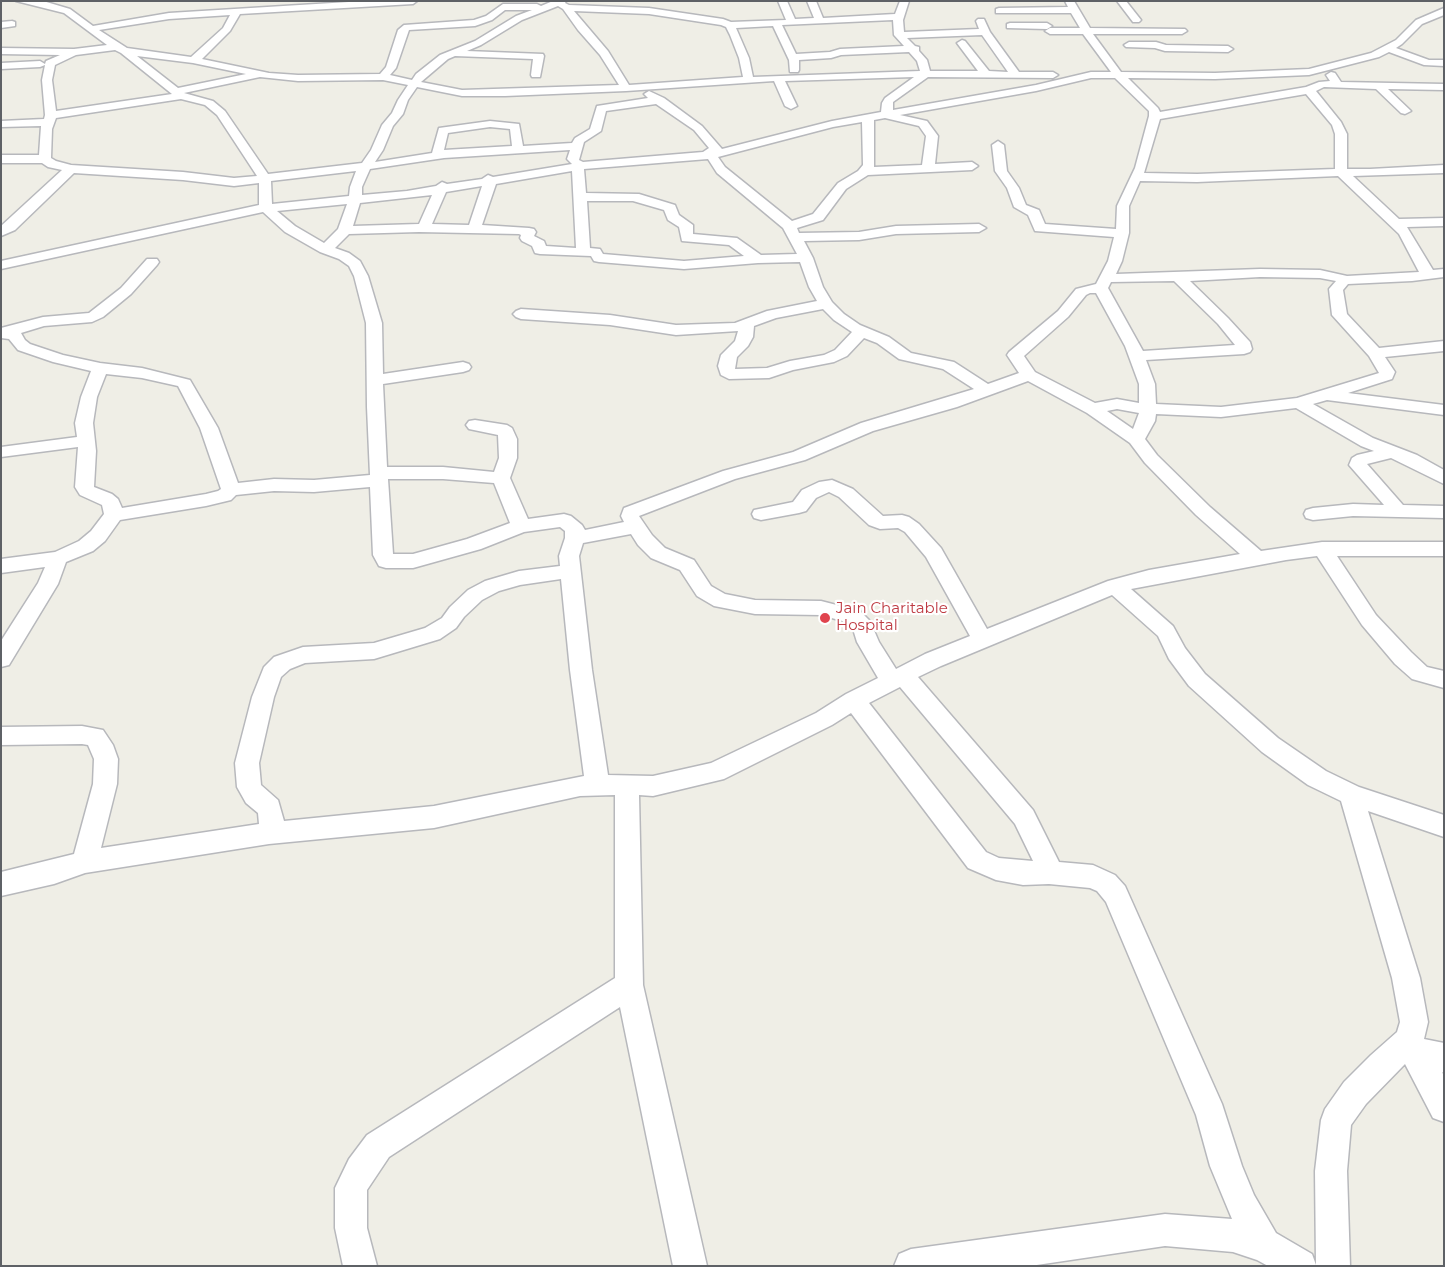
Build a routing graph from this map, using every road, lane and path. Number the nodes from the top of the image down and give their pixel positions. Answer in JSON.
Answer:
{"nodes":[{"id":1,"x":20,"y":1,"type":"edge"},
{"id":2,"x":226,"y":1,"type":"edge"},
{"id":3,"x":413,"y":1,"type":"edge"},
{"id":4,"x":664,"y":1,"type":"edge"},
{"id":5,"x":782,"y":1,"type":"edge"},
{"id":6,"x":811,"y":1,"type":"edge"},
{"id":7,"x":905,"y":1,"type":"edge"},
{"id":8,"x":1069,"y":1,"type":"edge"},
{"id":9,"x":1121,"y":1,"type":"edge"},
{"id":10,"x":381,"y":2,"type":"edge"},
{"id":11,"x":338,"y":4,"type":"edge"},
{"id":12,"x":563,"y":4,"type":"edge"},
{"id":13,"x":1426,"y":6,"type":"dead end"},
{"id":14,"x":547,"y":7,"type":"junction"},
{"id":15,"x":1075,"y":10,"type":"junction"},
{"id":16,"x":998,"y":11,"type":"dead end"},
{"id":17,"x":1444,"y":11,"type":"edge"},
{"id":18,"x":237,"y":12,"type":"junction"},
{"id":19,"x":216,"y":13,"type":"junction"},
{"id":20,"x":662,"y":13,"type":"junction"},
{"id":21,"x":898,"y":17,"type":"junction"},
{"id":22,"x":819,"y":20,"type":"junction"},
{"id":23,"x":1136,"y":20,"type":"dead end"},
{"id":24,"x":1432,"y":20,"type":"junction"},
{"id":25,"x":791,"y":21,"type":"junction"},
{"id":26,"x":981,"y":21,"type":"dead end"},
{"id":27,"x":776,"y":22,"type":"junction"},
{"id":28,"x":12,"y":24,"type":"dead end"},
{"id":29,"x":1,"y":25,"type":"edge"},
{"id":30,"x":730,"y":25,"type":"junction"},
{"id":31,"x":1046,"y":25,"type":"junction"},
{"id":32,"x":1010,"y":26,"type":"dead end"},
{"id":33,"x":90,"y":29,"type":"junction"},
{"id":34,"x":1087,"y":31,"type":"junction"},
{"id":35,"x":1182,"y":31,"type":"dead end"},
{"id":36,"x":985,"y":32,"type":"junction"},
{"id":37,"x":899,"y":35,"type":"junction"},
{"id":38,"x":962,"y":43,"type":"dead end"},
{"id":39,"x":1058,"y":44,"type":"dead end"},
{"id":40,"x":1097,"y":45,"type":"junction"},
{"id":41,"x":1081,"y":46,"type":"dead end"},
{"id":42,"x":1388,"y":48,"type":"junction"},
{"id":43,"x":120,"y":49,"type":"junction"},
{"id":44,"x":914,"y":49,"type":"junction"},
{"id":45,"x":1228,"y":49,"type":"dead end"},
{"id":46,"x":1,"y":51,"type":"edge"},
{"id":47,"x":74,"y":52,"type":"junction"},
{"id":48,"x":452,"y":54,"type":"junction"},
{"id":49,"x":508,"y":55,"type":"junction"},
{"id":50,"x":792,"y":57,"type":"junction"},
{"id":51,"x":193,"y":60,"type":"junction"},
{"id":52,"x":50,"y":63,"type":"junction"},
{"id":53,"x":1444,"y":63,"type":"edge"},
{"id":54,"x":1,"y":66,"type":"edge"},
{"id":55,"x":1326,"y":68,"type":"junction"},
{"id":56,"x":504,"y":69,"type":"dead end"},
{"id":57,"x":1309,"y":72,"type":"junction"},
{"id":58,"x":258,"y":74,"type":"junction"},
{"id":59,"x":926,"y":74,"type":"junction"},
{"id":60,"x":986,"y":74,"type":"junction"},
{"id":61,"x":536,"y":75,"type":"dead end"},
{"id":62,"x":1016,"y":75,"type":"junction"},
{"id":63,"x":1092,"y":75,"type":"junction"},
{"id":64,"x":1119,"y":76,"type":"junction"},
{"id":65,"x":383,"y":77,"type":"junction"},
{"id":66,"x":795,"y":77,"type":"junction"},
{"id":67,"x":778,"y":78,"type":"junction"},
{"id":68,"x":244,"y":79,"type":"junction"},
{"id":69,"x":749,"y":80,"type":"junction"},
{"id":70,"x":413,"y":84,"type":"junction"},
{"id":71,"x":1323,"y":84,"type":"junction"},
{"id":72,"x":1338,"y":85,"type":"junction"},
{"id":73,"x":1379,"y":86,"type":"junction"},
{"id":74,"x":638,"y":87,"type":"junction"},
{"id":75,"x":1444,"y":87,"type":"edge"},
{"id":76,"x":626,"y":88,"type":"junction"},
{"id":77,"x":1309,"y":90,"type":"junction"},
{"id":78,"x":178,"y":94,"type":"junction"},
{"id":79,"x":660,"y":100,"type":"junction"},
{"id":80,"x":791,"y":106,"type":"dead end"},
{"id":81,"x":214,"y":107,"type":"junction"},
{"id":82,"x":1405,"y":111,"type":"dead end"},
{"id":83,"x":887,"y":114,"type":"junction"},
{"id":84,"x":1155,"y":116,"type":"junction"},
{"id":85,"x":50,"y":119,"type":"junction"},
{"id":86,"x":868,"y":119,"type":"junction"},
{"id":87,"x":1,"y":124,"type":"edge"},
{"id":88,"x":998,"y":145,"type":"dead end"},
{"id":89,"x":576,"y":146,"type":"junction"},
{"id":90,"x":518,"y":149,"type":"junction"},
{"id":91,"x":714,"y":153,"type":"junction"},
{"id":92,"x":436,"y":156,"type":"junction"},
{"id":93,"x":1,"y":159,"type":"edge"},
{"id":94,"x":45,"y":159,"type":"junction"},
{"id":95,"x":366,"y":165,"type":"junction"},
{"id":96,"x":575,"y":165,"type":"junction"},
{"id":97,"x":972,"y":166,"type":"dead end"},
{"id":98,"x":71,"y":169,"type":"junction"},
{"id":99,"x":928,"y":169,"type":"junction"},
{"id":100,"x":864,"y":171,"type":"junction"},
{"id":101,"x":1441,"y":171,"type":"edge"},
{"id":102,"x":1341,"y":172,"type":"junction"},
{"id":103,"x":1136,"y":178,"type":"junction"},
{"id":104,"x":265,"y":179,"type":"junction"},
{"id":105,"x":489,"y":181,"type":"junction"},
{"id":106,"x":442,"y":188,"type":"junction"},
{"id":107,"x":254,"y":197,"type":"junction"},
{"id":108,"x":581,"y":197,"type":"junction"},
{"id":109,"x":356,"y":198,"type":"junction"},
{"id":110,"x":1444,"y":220,"type":"edge"},
{"id":111,"x":1397,"y":223,"type":"junction"},
{"id":112,"x":424,"y":228,"type":"junction"},
{"id":113,"x":979,"y":228,"type":"dead end"},
{"id":114,"x":474,"y":229,"type":"junction"},
{"id":115,"x":344,"y":230,"type":"junction"},
{"id":116,"x":1,"y":232,"type":"edge"},
{"id":117,"x":792,"y":232,"type":"junction"},
{"id":118,"x":1122,"y":233,"type":"junction"},
{"id":119,"x":325,"y":248,"type":"junction"},
{"id":120,"x":584,"y":252,"type":"junction"},
{"id":121,"x":758,"y":258,"type":"junction"},
{"id":122,"x":806,"y":258,"type":"junction"},
{"id":123,"x":1,"y":259,"type":"edge"},
{"id":124,"x":152,"y":262,"type":"dead end"},
{"id":125,"x":1,"y":265,"type":"edge"},
{"id":126,"x":1444,"y":273,"type":"edge"},
{"id":127,"x":1428,"y":275,"type":"junction"},
{"id":128,"x":1178,"y":277,"type":"junction"},
{"id":129,"x":1344,"y":280,"type":"junction"},
{"id":130,"x":1103,"y":283,"type":"junction"},
{"id":131,"x":826,"y":304,"type":"junction"},
{"id":132,"x":521,"y":314,"type":"dead end"},
{"id":133,"x":746,"y":325,"type":"junction"},
{"id":134,"x":862,"y":331,"type":"junction"},
{"id":135,"x":2,"y":333,"type":"edge"},
{"id":136,"x":1444,"y":346,"type":"edge"},
{"id":137,"x":1375,"y":353,"type":"junction"},
{"id":138,"x":1137,"y":356,"type":"junction"},
{"id":139,"x":464,"y":367,"type":"dead end"},
{"id":140,"x":100,"y":368,"type":"junction"},
{"id":141,"x":1029,"y":375,"type":"junction"},
{"id":142,"x":376,"y":380,"type":"junction"},
{"id":143,"x":986,"y":390,"type":"junction"},
{"id":144,"x":1328,"y":396,"type":"junction"},
{"id":145,"x":1299,"y":403,"type":"junction"},
{"id":146,"x":1093,"y":409,"type":"junction"},
{"id":147,"x":1148,"y":409,"type":"junction"},
{"id":148,"x":1444,"y":410,"type":"edge"},
{"id":149,"x":475,"y":425,"type":"dead end"},
{"id":150,"x":1136,"y":439,"type":"junction"},
{"id":151,"x":85,"y":442,"type":"junction"},
{"id":152,"x":1,"y":452,"type":"edge"},
{"id":153,"x":1392,"y":452,"type":"junction"},
{"id":154,"x":379,"y":477,"type":"junction"},
{"id":155,"x":501,"y":478,"type":"junction"},
{"id":156,"x":1444,"y":478,"type":"edge"},
{"id":157,"x":230,"y":490,"type":"junction"},
{"id":158,"x":1398,"y":511,"type":"junction"},
{"id":159,"x":1444,"y":512,"type":"edge"},
{"id":160,"x":762,"y":514,"type":"dead end"},
{"id":161,"x":1313,"y":514,"type":"dead end"},
{"id":162,"x":114,"y":515,"type":"junction"},
{"id":163,"x":521,"y":526,"type":"junction"},
{"id":164,"x":637,"y":526,"type":"junction"},
{"id":165,"x":575,"y":538,"type":"junction"},
{"id":166,"x":1444,"y":548,"type":"edge"},
{"id":167,"x":1322,"y":549,"type":"junction"},
{"id":168,"x":1256,"y":557,"type":"junction"},
{"id":169,"x":58,"y":558,"type":"junction"},
{"id":170,"x":1,"y":566,"type":"edge"},
{"id":171,"x":570,"y":571,"type":"junction"},
{"id":172,"x":1115,"y":586,"type":"junction"},
{"id":173,"x":982,"y":639,"type":"junction"},
{"id":174,"x":1,"y":659,"type":"edge"},
{"id":175,"x":898,"y":677,"type":"junction"},
{"id":176,"x":1444,"y":680,"type":"edge"},
{"id":177,"x":854,"y":700,"type":"junction"},
{"id":178,"x":1,"y":736,"type":"edge"},
{"id":179,"x":628,"y":784,"type":"junction"},
{"id":180,"x":597,"y":785,"type":"junction"},
{"id":181,"x":1351,"y":795,"type":"junction"},
{"id":182,"x":1444,"y":826,"type":"edge"},
{"id":183,"x":269,"y":833,"type":"junction"},
{"id":184,"x":86,"y":862,"type":"junction"},
{"id":185,"x":1050,"y":872,"type":"junction"},
{"id":186,"x":1,"y":884,"type":"edge"},
{"id":187,"x":629,"y":985,"type":"junction"},
{"id":188,"x":1423,"y":1051,"type":"edge"},
{"id":189,"x":1444,"y":1107,"type":"edge"},
{"id":190,"x":1264,"y":1245,"type":"junction"},
{"id":191,"x":360,"y":1266,"type":"edge"},
{"id":192,"x":690,"y":1266,"type":"edge"},
{"id":193,"x":911,"y":1266,"type":"edge"},
{"id":194,"x":1300,"y":1266,"type":"edge"},
{"id":195,"x":1333,"y":1266,"type":"edge"}],
"edges":[{"from":1,"to":33,"type":"street"},
{"from":2,"to":19,"type":"street"},
{"from":3,"to":10,"type":"street"},
{"from":4,"to":20,"type":"street"},
{"from":5,"to":25,"type":"street"},
{"from":6,"to":22,"type":"street"},
{"from":7,"to":21,"type":"street"},
{"from":8,"to":15,"type":"street"},
{"from":9,"to":23,"type":"street"},
{"from":10,"to":11,"type":"street"},
{"from":11,"to":18,"type":"street"},
{"from":12,"to":14,"type":"street"},
{"from":12,"to":20,"type":"street"},
{"from":12,"to":76,"type":"street"},
{"from":13,"to":24,"type":"street"},
{"from":14,"to":48,"type":"street"},
{"from":14,"to":65,"type":"street"},
{"from":15,"to":16,"type":"street"},
{"from":15,"to":34,"type":"street"},
{"from":17,"to":24,"type":"street"},
{"from":18,"to":19,"type":"street"},
{"from":18,"to":51,"type":"street"},
{"from":19,"to":33,"type":"street"},
{"from":20,"to":30,"type":"street"},
{"from":21,"to":22,"type":"street"},
{"from":21,"to":37,"type":"street"},
{"from":22,"to":25,"type":"street"},
{"from":24,"to":42,"type":"street"},
{"from":25,"to":27,"type":"street"},
{"from":26,"to":36,"type":"street"},
{"from":27,"to":30,"type":"street"},
{"from":27,"to":50,"type":"street"},
{"from":28,"to":29,"type":"street"},
{"from":30,"to":69,"type":"street"},
{"from":31,"to":32,"type":"street"},
{"from":31,"to":34,"type":"street"},
{"from":31,"to":39,"type":"street"},
{"from":33,"to":43,"type":"street"},
{"from":34,"to":35,"type":"street"},
{"from":34,"to":40,"type":"street"},
{"from":36,"to":37,"type":"street"},
{"from":36,"to":62,"type":"street"},
{"from":37,"to":44,"type":"street"},
{"from":38,"to":60,"type":"street"},
{"from":40,"to":41,"type":"street"},
{"from":40,"to":45,"type":"street"},
{"from":40,"to":64,"type":"street"},
{"from":42,"to":53,"type":"street"},
{"from":42,"to":55,"type":"street"},
{"from":43,"to":47,"type":"street"},
{"from":43,"to":51,"type":"street"},
{"from":43,"to":78,"type":"street"},
{"from":44,"to":50,"type":"street"},
{"from":44,"to":59,"type":"street"},
{"from":46,"to":47,"type":"street"},
{"from":47,"to":52,"type":"street"},
{"from":48,"to":49,"type":"street"},
{"from":48,"to":70,"type":"street"},
{"from":49,"to":56,"type":"street"},
{"from":49,"to":61,"type":"street"},
{"from":50,"to":66,"type":"street"},
{"from":51,"to":58,"type":"street"},
{"from":52,"to":54,"type":"street"},
{"from":52,"to":85,"type":"street"},
{"from":55,"to":57,"type":"street"},
{"from":55,"to":72,"type":"street"},
{"from":57,"to":64,"type":"street"},
{"from":57,"to":71,"type":"street"},
{"from":58,"to":65,"type":"street"},
{"from":58,"to":68,"type":"street"},
{"from":59,"to":60,"type":"street"},
{"from":59,"to":66,"type":"street"},
{"from":59,"to":83,"type":"street"},
{"from":60,"to":62,"type":"street"},
{"from":62,"to":63,"type":"street"},
{"from":63,"to":64,"type":"street"},
{"from":63,"to":83,"type":"street"},
{"from":64,"to":84,"type":"street"},
{"from":65,"to":70,"type":"street"},
{"from":66,"to":67,"type":"street"},
{"from":67,"to":69,"type":"street"},
{"from":67,"to":80,"type":"street"},
{"from":68,"to":78,"type":"street"},
{"from":68,"to":81,"type":"street"},
{"from":69,"to":74,"type":"street"},
{"from":70,"to":76,"type":"street"},
{"from":70,"to":95,"type":"street"},
{"from":71,"to":72,"type":"street"},
{"from":71,"to":77,"type":"street"},
{"from":72,"to":73,"type":"street"},
{"from":73,"to":75,"type":"street"},
{"from":73,"to":82,"type":"street"},
{"from":74,"to":76,"type":"street"},
{"from":74,"to":79,"type":"street"},
{"from":77,"to":84,"type":"street"},
{"from":77,"to":102,"type":"street"},
{"from":78,"to":81,"type":"street"},
{"from":78,"to":85,"type":"street"},
{"from":79,"to":89,"type":"street"},
{"from":79,"to":91,"type":"street"},
{"from":81,"to":104,"type":"street"},
{"from":83,"to":86,"type":"street"},
{"from":83,"to":91,"type":"street"},
{"from":83,"to":99,"type":"street"},
{"from":84,"to":103,"type":"street"},
{"from":85,"to":87,"type":"street"},
{"from":85,"to":94,"type":"street"},
{"from":86,"to":91,"type":"street"},
{"from":86,"to":100,"type":"street"},
{"from":88,"to":118,"type":"street"},
{"from":89,"to":90,"type":"street"},
{"from":89,"to":96,"type":"street"},
{"from":90,"to":92,"type":"street"},
{"from":90,"to":92,"type":"street"},
{"from":91,"to":96,"type":"street"},
{"from":91,"to":117,"type":"street"},
{"from":92,"to":95,"type":"street"},
{"from":93,"to":94,"type":"street"},
{"from":94,"to":98,"type":"street"},
{"from":95,"to":104,"type":"street"},
{"from":95,"to":109,"type":"street"},
{"from":96,"to":105,"type":"street"},
{"from":96,"to":108,"type":"street"},
{"from":97,"to":99,"type":"street"},
{"from":98,"to":107,"type":"street"},
{"from":98,"to":116,"type":"street"},
{"from":99,"to":100,"type":"street"},
{"from":100,"to":117,"type":"street"},
{"from":101,"to":102,"type":"street"},
{"from":102,"to":103,"type":"street"},
{"from":102,"to":111,"type":"street"},
{"from":103,"to":118,"type":"street"},
{"from":104,"to":107,"type":"street"},
{"from":104,"to":107,"type":"street"},
{"from":105,"to":106,"type":"street"},
{"from":105,"to":114,"type":"street"},
{"from":106,"to":109,"type":"street"},
{"from":106,"to":112,"type":"street"},
{"from":107,"to":109,"type":"street"},
{"from":107,"to":119,"type":"street"},
{"from":107,"to":123,"type":"street"},
{"from":107,"to":125,"type":"street"},
{"from":108,"to":120,"type":"street"},
{"from":108,"to":121,"type":"street"},
{"from":109,"to":115,"type":"street"},
{"from":110,"to":111,"type":"street"},
{"from":111,"to":127,"type":"street"},
{"from":112,"to":114,"type":"street"},
{"from":112,"to":115,"type":"street"},
{"from":113,"to":117,"type":"street"},
{"from":114,"to":120,"type":"street"},
{"from":115,"to":119,"type":"street"},
{"from":117,"to":122,"type":"street"},
{"from":118,"to":130,"type":"street"},
{"from":119,"to":142,"type":"street"},
{"from":120,"to":121,"type":"street"},
{"from":121,"to":122,"type":"street"},
{"from":122,"to":131,"type":"street"},
{"from":124,"to":135,"type":"street"},
{"from":126,"to":127,"type":"street"},
{"from":127,"to":129,"type":"street"},
{"from":128,"to":129,"type":"street"},
{"from":128,"to":130,"type":"street"},
{"from":128,"to":138,"type":"street"},
{"from":129,"to":137,"type":"street"},
{"from":130,"to":138,"type":"street"},
{"from":130,"to":141,"type":"street"},
{"from":131,"to":133,"type":"street"},
{"from":131,"to":134,"type":"street"},
{"from":132,"to":133,"type":"street"},
{"from":133,"to":134,"type":"street"},
{"from":134,"to":143,"type":"street"},
{"from":135,"to":140,"type":"street"},
{"from":136,"to":137,"type":"street"},
{"from":137,"to":144,"type":"street"},
{"from":138,"to":147,"type":"street"},
{"from":139,"to":142,"type":"street"},
{"from":140,"to":151,"type":"street"},
{"from":140,"to":157,"type":"street"},
{"from":141,"to":143,"type":"street"},
{"from":141,"to":146,"type":"street"},
{"from":142,"to":154,"type":"street"},
{"from":143,"to":164,"type":"street"},
{"from":144,"to":145,"type":"street"},
{"from":144,"to":148,"type":"street"},
{"from":145,"to":147,"type":"street"},
{"from":145,"to":153,"type":"street"},
{"from":146,"to":147,"type":"street"},
{"from":146,"to":150,"type":"street"},
{"from":147,"to":150,"type":"street"},
{"from":149,"to":155,"type":"street"},
{"from":150,"to":168,"type":"street"},
{"from":151,"to":152,"type":"street"},
{"from":151,"to":162,"type":"street"},
{"from":153,"to":156,"type":"street"},
{"from":153,"to":158,"type":"street"},
{"from":154,"to":155,"type":"street"},
{"from":154,"to":157,"type":"street"},
{"from":154,"to":163,"type":"street"},
{"from":155,"to":163,"type":"street"},
{"from":157,"to":162,"type":"street"},
{"from":158,"to":159,"type":"street"},
{"from":158,"to":161,"type":"street"},
{"from":160,"to":173,"type":"street"},
{"from":162,"to":169,"type":"street"},
{"from":163,"to":165,"type":"street"},
{"from":164,"to":165,"type":"street"},
{"from":164,"to":175,"type":"street"},
{"from":165,"to":171,"type":"street"},
{"from":166,"to":167,"type":"street"},
{"from":167,"to":168,"type":"street"},
{"from":167,"to":176,"type":"street"},
{"from":168,"to":172,"type":"street"},
{"from":169,"to":170,"type":"street"},
{"from":169,"to":174,"type":"street"},
{"from":171,"to":180,"type":"street"},
{"from":171,"to":183,"type":"street"},
{"from":172,"to":173,"type":"street"},
{"from":172,"to":181,"type":"street"},
{"from":173,"to":175,"type":"street"},
{"from":175,"to":177,"type":"street"},
{"from":175,"to":185,"type":"street"},
{"from":177,"to":179,"type":"street"},
{"from":177,"to":185,"type":"street"},
{"from":178,"to":184,"type":"street"},
{"from":179,"to":180,"type":"street"},
{"from":179,"to":187,"type":"street"},
{"from":180,"to":183,"type":"street"},
{"from":181,"to":182,"type":"street"},
{"from":181,"to":188,"type":"street"},
{"from":183,"to":184,"type":"street"},
{"from":184,"to":186,"type":"street"},
{"from":185,"to":190,"type":"street"},
{"from":187,"to":191,"type":"street"},
{"from":187,"to":192,"type":"street"},
{"from":188,"to":189,"type":"street"},
{"from":188,"to":195,"type":"street"},
{"from":190,"to":193,"type":"street"},
{"from":190,"to":194,"type":"street"}]}
